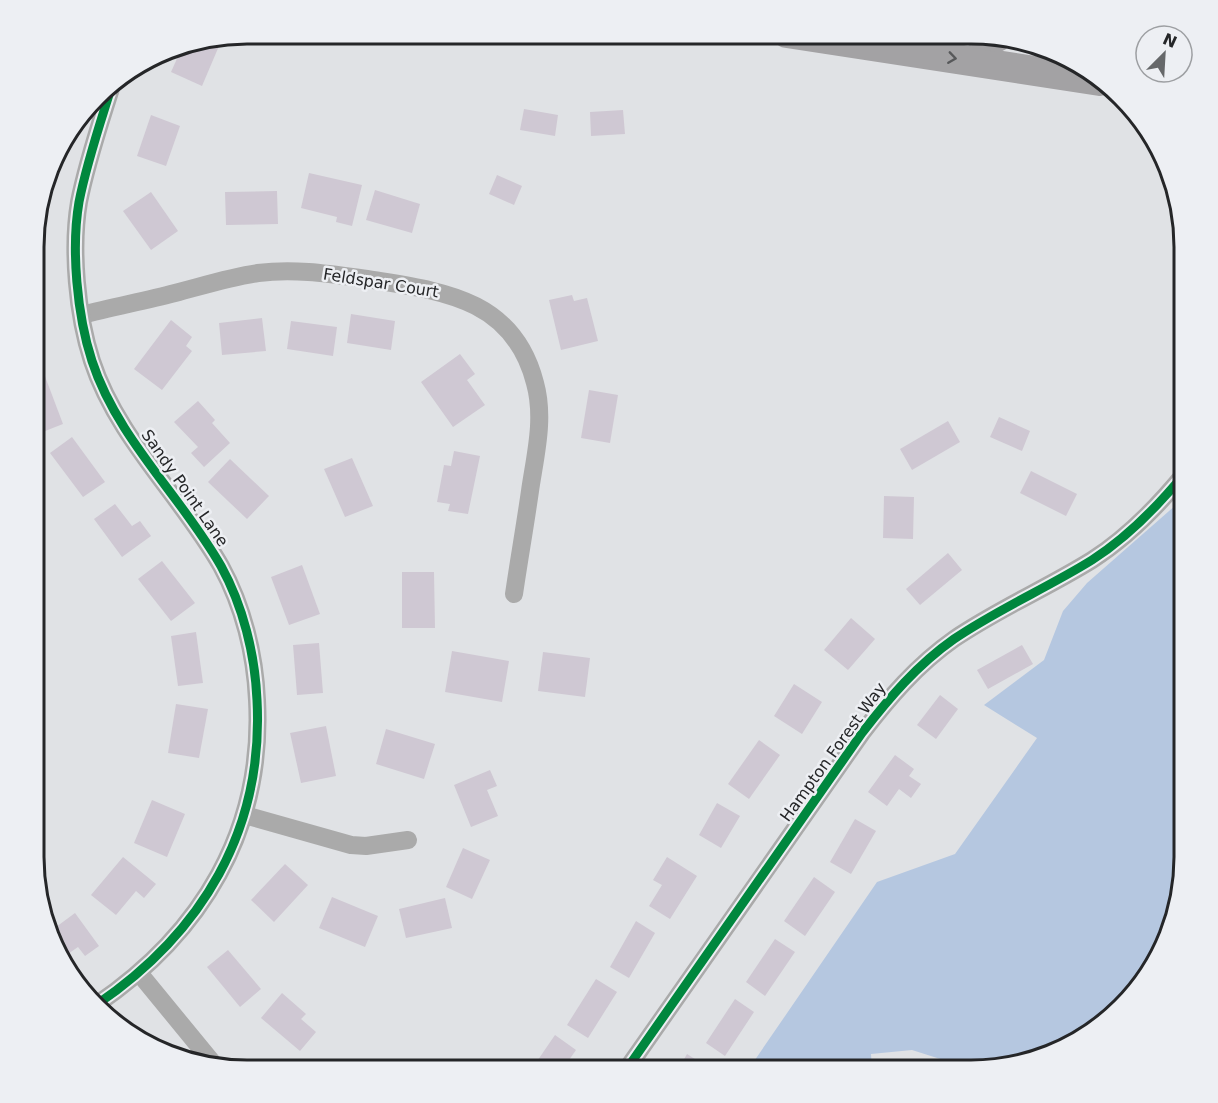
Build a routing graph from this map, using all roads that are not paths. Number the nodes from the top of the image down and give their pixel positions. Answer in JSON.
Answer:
{"nodes":[{"id":1,"x":859,"y":44,"type":"edge"},
{"id":2,"x":1085,"y":79,"type":"edge"},
{"id":3,"x":108,"y":99,"type":"edge"},
{"id":4,"x":82,"y":315,"type":"junction"},
{"id":5,"x":1174,"y":485,"type":"edge"},
{"id":6,"x":514,"y":594,"type":"dead end"},
{"id":7,"x":245,"y":815,"type":"junction"},
{"id":8,"x":408,"y":840,"type":"dead end"},
{"id":9,"x":139,"y":974,"type":"junction"},
{"id":10,"x":104,"y":1000,"type":"edge"},
{"id":11,"x":207,"y":1055,"type":"edge"},
{"id":12,"x":633,"y":1059,"type":"edge"}],
"edges":[{"from":1,"to":2,"type":"main road","one_way":true},
{"from":3,"to":4,"type":"street","name":"Sandy Point Lane"},
{"from":4,"to":6,"type":"street","name":"Feldspar Court"},
{"from":4,"to":7,"type":"street","name":"Sandy Point Lane"},
{"from":5,"to":12,"type":"street","name":"Hampton Forest Way"},
{"from":7,"to":8,"type":"street"},
{"from":7,"to":9,"type":"street","name":"Sandy Point Lane"},
{"from":9,"to":10,"type":"street","name":"Sandy Point Lane"},
{"from":9,"to":11,"type":"street"}]}
